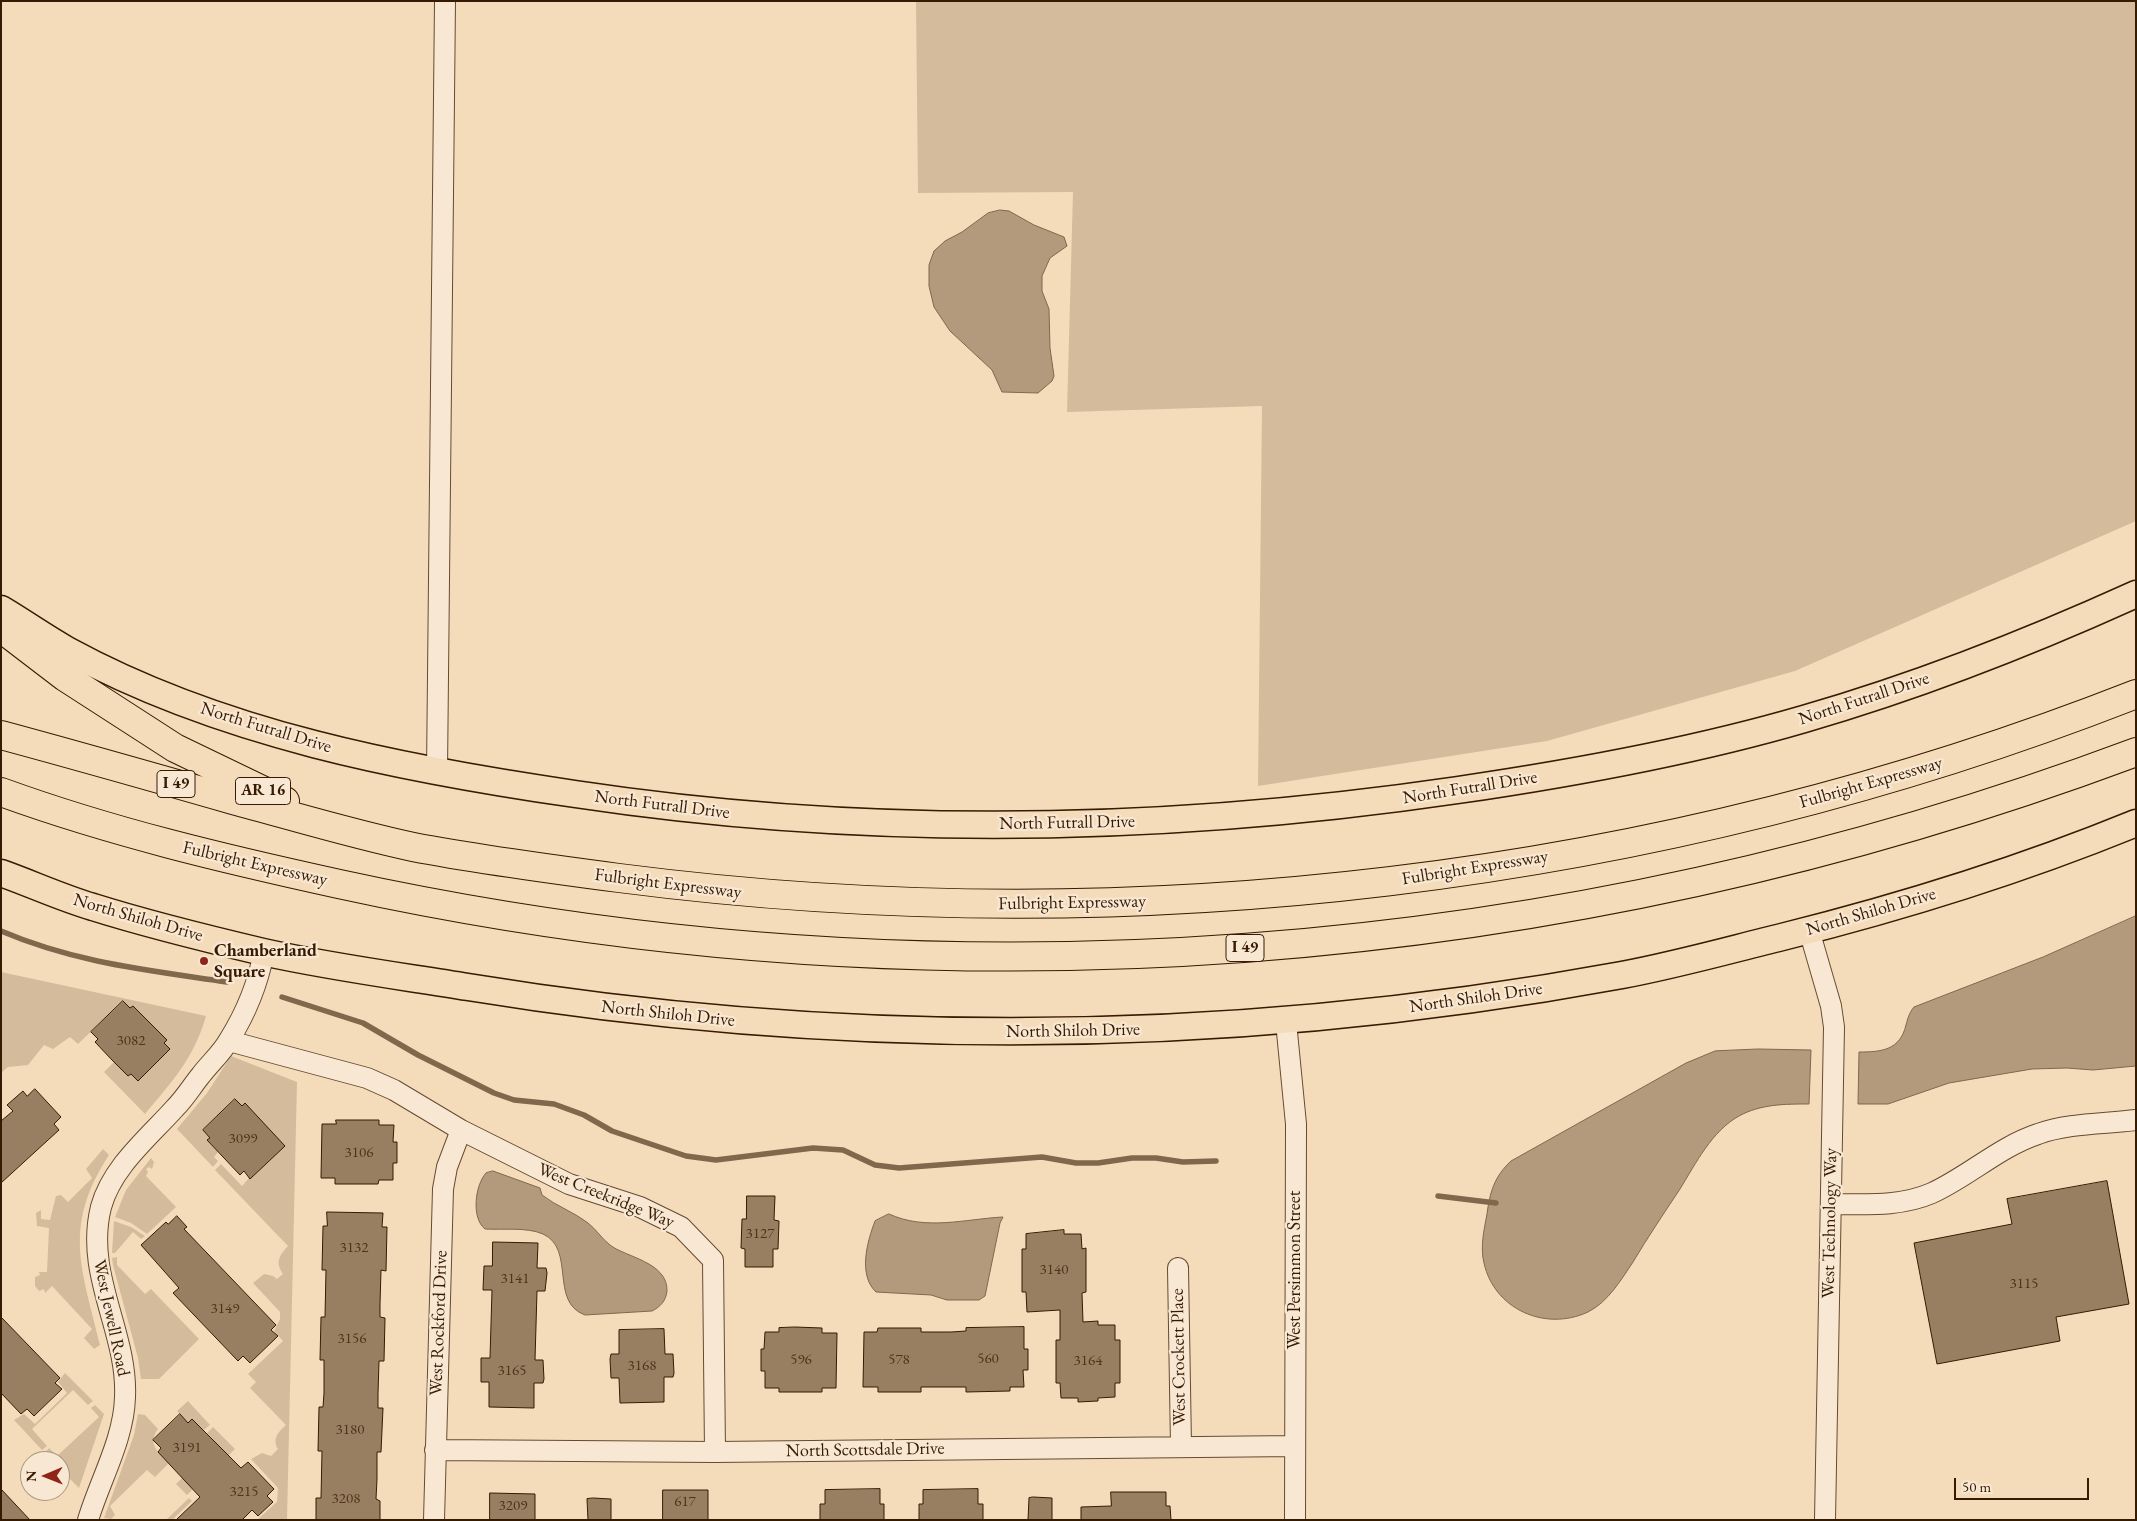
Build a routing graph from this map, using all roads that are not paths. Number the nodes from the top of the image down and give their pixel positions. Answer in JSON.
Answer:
{"nodes":[{"id":1,"x":445,"y":1,"type":"edge"},
{"id":2,"x":2136,"y":594,"type":"edge"},
{"id":3,"x":1,"y":608,"type":"edge"},
{"id":4,"x":1,"y":628,"type":"edge"},
{"id":5,"x":2136,"y":694,"type":"edge"},
{"id":6,"x":1,"y":735,"type":"edge"},
{"id":7,"x":2136,"y":752,"type":"edge"},
{"id":8,"x":437,"y":771,"type":"junction"},
{"id":9,"x":4,"y":794,"type":"edge"},
{"id":10,"x":2136,"y":823,"type":"edge"},
{"id":11,"x":352,"y":833,"type":"junction"},
{"id":12,"x":1,"y":873,"type":"edge"},
{"id":13,"x":1809,"y":930,"type":"junction"},
{"id":14,"x":264,"y":952,"type":"junction"},
{"id":15,"x":1286,"y":1022,"type":"junction"},
{"id":16,"x":229,"y":1041,"type":"junction"},
{"id":17,"x":2136,"y":1120,"type":"edge"},
{"id":18,"x":461,"y":1130,"type":"junction"},
{"id":19,"x":1831,"y":1204,"type":"junction"},
{"id":20,"x":1178,"y":1268,"type":"dead end"},
{"id":21,"x":1181,"y":1446,"type":"junction"},
{"id":22,"x":1295,"y":1446,"type":"junction"},
{"id":23,"x":435,"y":1450,"type":"junction"},
{"id":24,"x":715,"y":1452,"type":"junction"},
{"id":25,"x":88,"y":1520,"type":"edge"},
{"id":26,"x":434,"y":1520,"type":"edge"},
{"id":27,"x":1295,"y":1520,"type":"edge"},
{"id":28,"x":1825,"y":1520,"type":"edge"}],
"edges":[{"from":1,"to":8,"type":"street"},
{"from":2,"to":8,"type":"main road","name":"North Futrall Drive"},
{"from":3,"to":8,"type":"main road","name":"North Futrall Drive"},
{"from":4,"to":11,"type":"highway","number":"AR 16"},
{"from":5,"to":11,"type":"highway","name":"Fulbright Expressway","number":"I 49"},
{"from":6,"to":11,"type":"highway","name":"Fulbright Expressway","number":"I 49"},
{"from":7,"to":9,"type":"highway","name":"Fulbright Expressway","number":"I 49"},
{"from":10,"to":13,"type":"main road","name":"North Shiloh Drive"},
{"from":12,"to":14,"type":"main road","name":"North Shiloh Drive"},
{"from":13,"to":15,"type":"main road","name":"North Shiloh Drive"},
{"from":13,"to":19,"type":"street","name":"West Technology Way"},
{"from":14,"to":15,"type":"main road","name":"North Shiloh Drive"},
{"from":14,"to":16,"type":"street","name":"West Jewell Road"},
{"from":15,"to":22,"type":"street","name":"West Persimmon Street"},
{"from":16,"to":18,"type":"street","name":"West Creekridge Way"},
{"from":16,"to":25,"type":"street","name":"West Jewell Road"},
{"from":17,"to":19,"type":"street"},
{"from":18,"to":23,"type":"street","name":"West Rockford Drive"},
{"from":18,"to":24,"type":"street","name":"West Creekridge Way"},
{"from":19,"to":28,"type":"street","name":"West Technology Way"},
{"from":20,"to":21,"type":"street","name":"West Crockett Place"},
{"from":21,"to":22,"type":"street","name":"North Scottsdale Drive"},
{"from":21,"to":24,"type":"street","name":"North Scottsdale Drive"},
{"from":22,"to":27,"type":"street","name":"West Persimmon Street"},
{"from":23,"to":24,"type":"street","name":"North Scottsdale Drive"},
{"from":23,"to":26,"type":"street","name":"West Rockford Drive"}]}
